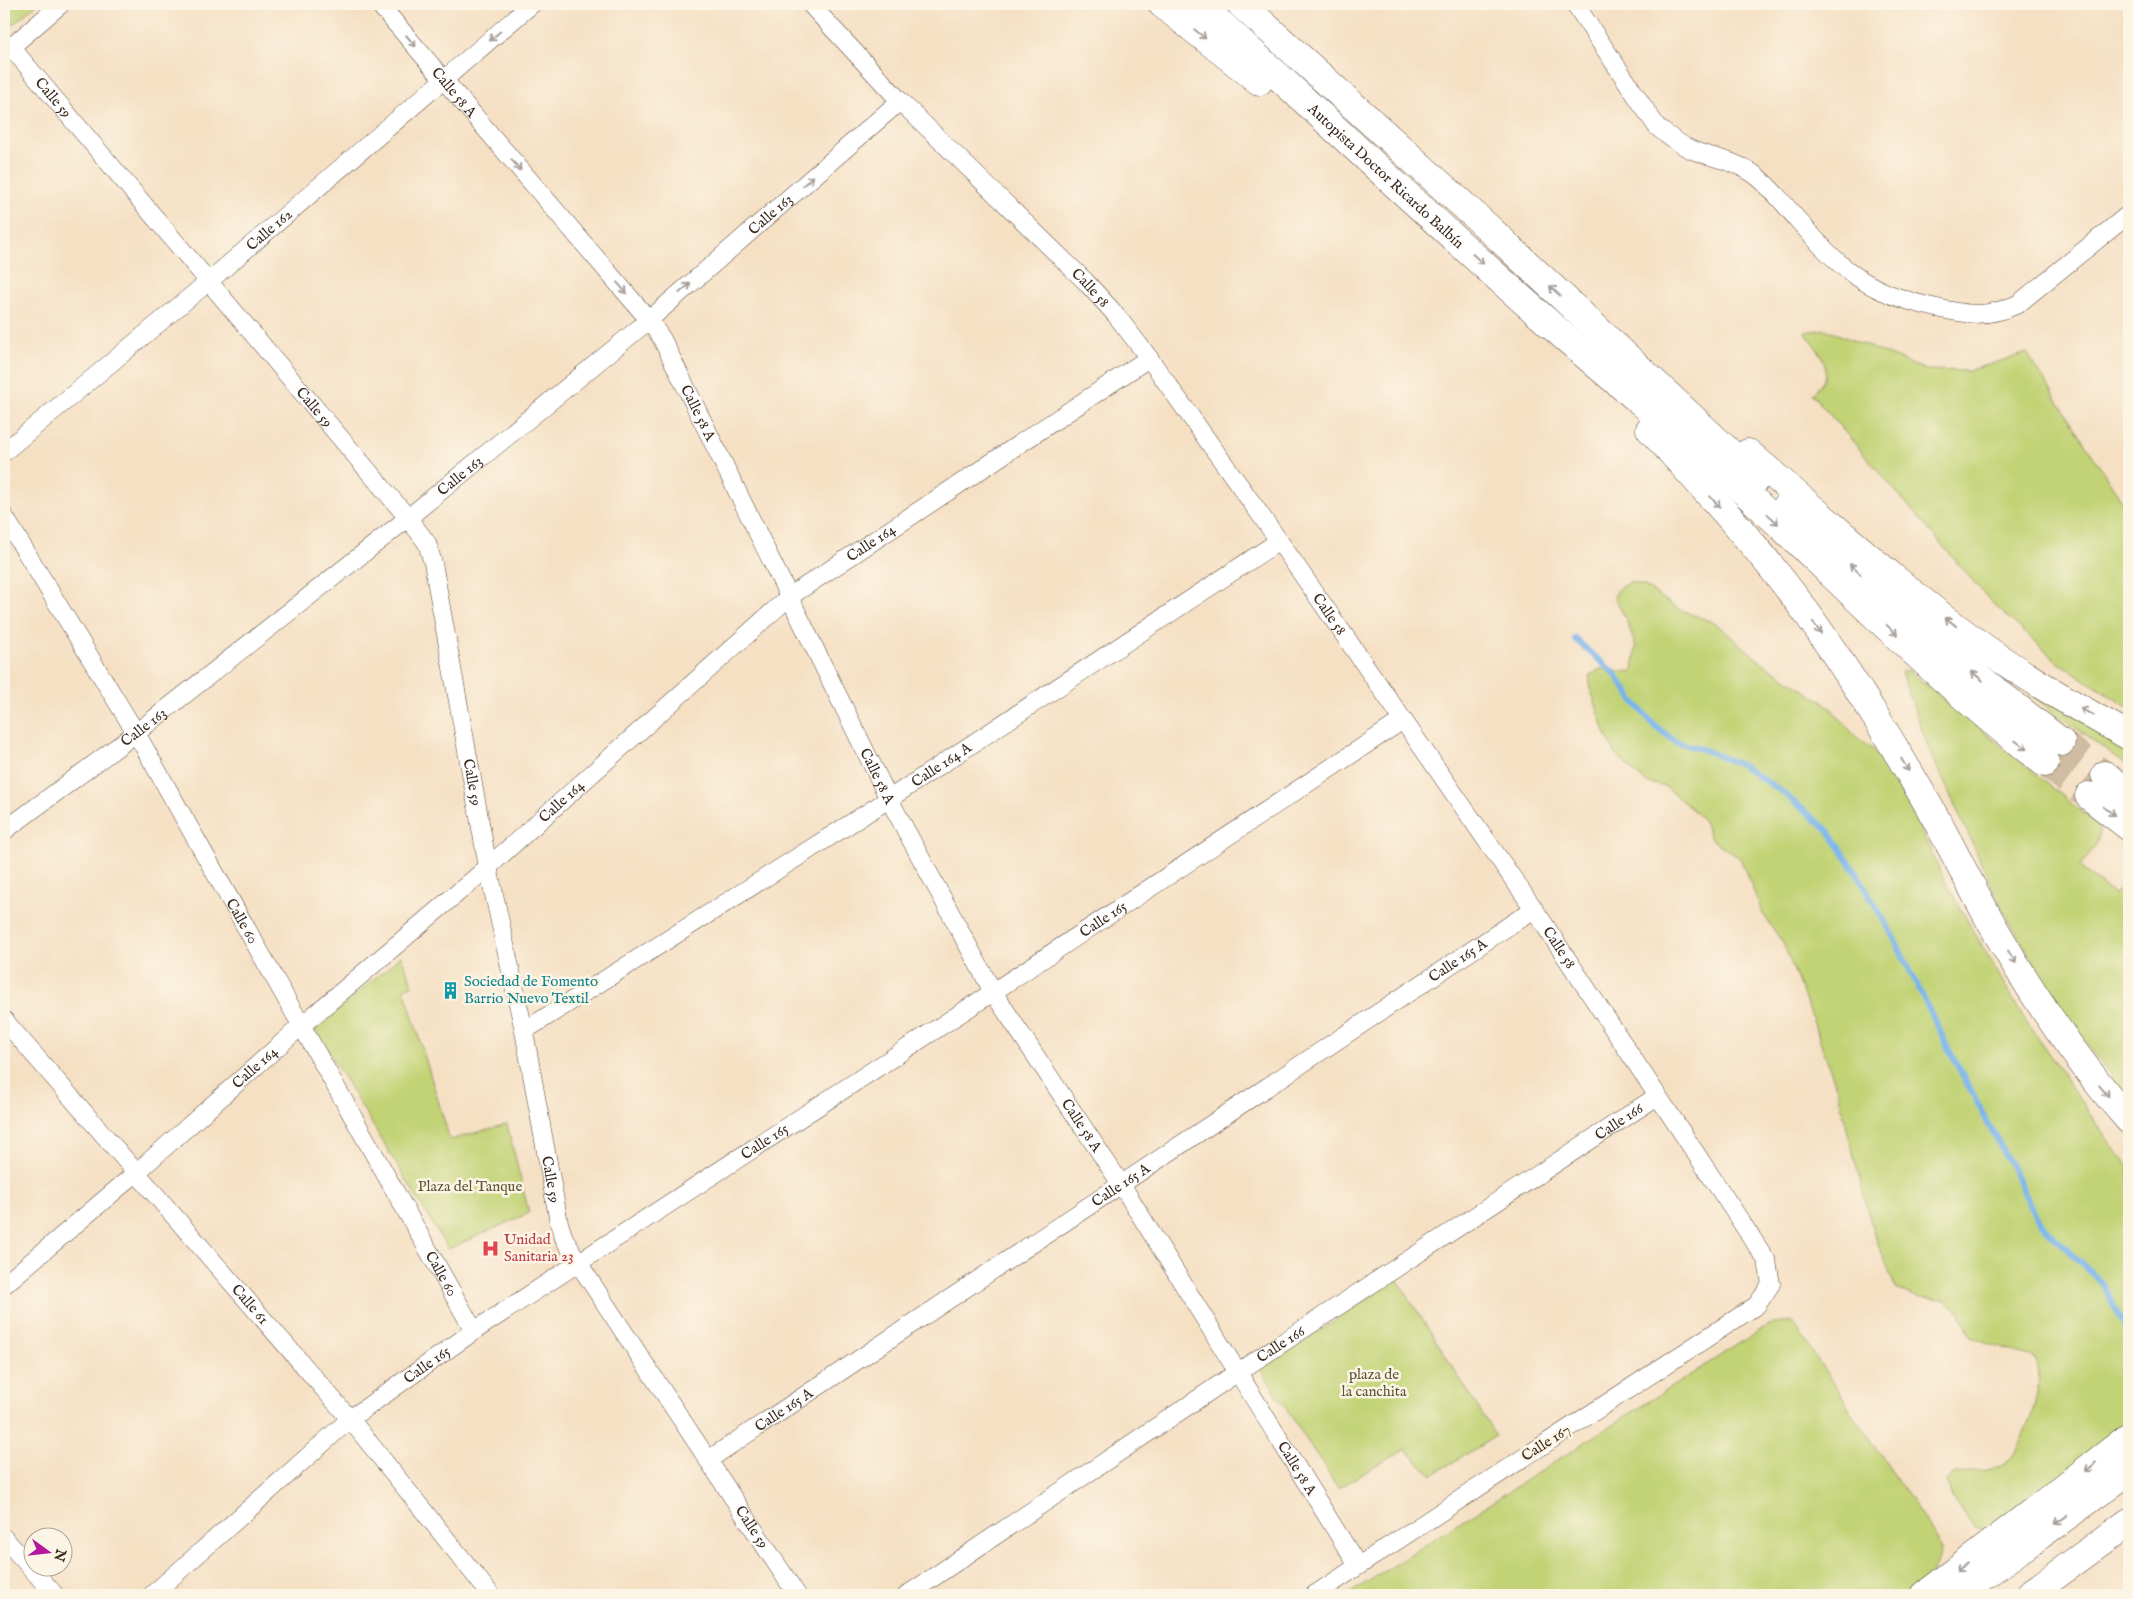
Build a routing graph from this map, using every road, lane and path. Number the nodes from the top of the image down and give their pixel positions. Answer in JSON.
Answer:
{"nodes":[{"id":1,"x":61,"y":4,"type":"edge"},
{"id":2,"x":379,"y":4,"type":"edge"},
{"id":3,"x":532,"y":4,"type":"edge"},
{"id":4,"x":810,"y":4,"type":"edge"},
{"id":5,"x":1162,"y":4,"type":"edge"},
{"id":6,"x":1200,"y":4,"type":"edge"},
{"id":7,"x":1242,"y":4,"type":"edge"},
{"id":8,"x":1268,"y":4,"type":"edge"},
{"id":9,"x":1575,"y":4,"type":"edge"},
{"id":10,"x":7,"y":50,"type":"edge"},
{"id":11,"x":444,"y":80,"type":"junction"},
{"id":12,"x":900,"y":101,"type":"junction"},
{"id":13,"x":2129,"y":214,"type":"edge"},
{"id":14,"x":1482,"y":223,"type":"junction"},
{"id":15,"x":1442,"y":227,"type":"junction"},
{"id":16,"x":208,"y":282,"type":"junction"},
{"id":17,"x":649,"y":320,"type":"junction"},
{"id":18,"x":1591,"y":324,"type":"junction"},
{"id":19,"x":1575,"y":346,"type":"junction"},
{"id":20,"x":1149,"y":358,"type":"junction"},
{"id":21,"x":4,"y":452,"type":"edge"},
{"id":22,"x":4,"y":516,"type":"edge"},
{"id":23,"x":408,"y":518,"type":"junction"},
{"id":24,"x":1279,"y":541,"type":"junction"},
{"id":25,"x":789,"y":597,"type":"junction"},
{"id":26,"x":1403,"y":720,"type":"junction"},
{"id":27,"x":136,"y":733,"type":"junction"},
{"id":28,"x":2129,"y":736,"type":"edge"},
{"id":29,"x":2129,"y":794,"type":"edge"},
{"id":30,"x":889,"y":799,"type":"junction"},
{"id":31,"x":2129,"y":827,"type":"edge"},
{"id":32,"x":4,"y":831,"type":"edge"},
{"id":33,"x":488,"y":867,"type":"junction"},
{"id":34,"x":1534,"y":909,"type":"junction"},
{"id":35,"x":993,"y":992,"type":"junction"},
{"id":36,"x":4,"y":1020,"type":"edge"},
{"id":37,"x":301,"y":1026,"type":"junction"},
{"id":38,"x":524,"y":1031,"type":"junction"},
{"id":39,"x":1656,"y":1097,"type":"junction"},
{"id":40,"x":2129,"y":1120,"type":"edge"},
{"id":41,"x":137,"y":1172,"type":"junction"},
{"id":42,"x":1121,"y":1184,"type":"junction"},
{"id":43,"x":579,"y":1264,"type":"junction"},
{"id":44,"x":1771,"y":1284,"type":"joint"},
{"id":45,"x":4,"y":1285,"type":"edge"},
{"id":46,"x":474,"y":1331,"type":"junction"},
{"id":47,"x":1238,"y":1372,"type":"junction"},
{"id":48,"x":350,"y":1419,"type":"junction"},
{"id":49,"x":2129,"y":1437,"type":"edge"},
{"id":50,"x":708,"y":1460,"type":"junction"},
{"id":51,"x":2129,"y":1471,"type":"edge"},
{"id":52,"x":2129,"y":1522,"type":"edge"},
{"id":53,"x":4,"y":1538,"type":"edge"},
{"id":54,"x":1358,"y":1566,"type":"junction"},
{"id":55,"x":56,"y":1595,"type":"edge"},
{"id":56,"x":152,"y":1595,"type":"edge"},
{"id":57,"x":491,"y":1595,"type":"edge"},
{"id":58,"x":797,"y":1595,"type":"edge"},
{"id":59,"x":906,"y":1595,"type":"edge"},
{"id":60,"x":1314,"y":1595,"type":"edge"},
{"id":61,"x":1926,"y":1595,"type":"edge"},
{"id":62,"x":1958,"y":1595,"type":"edge"},
{"id":63,"x":2029,"y":1595,"type":"edge"}],
"edges":[{"from":1,"to":10,"type":"street"},
{"from":2,"to":11,"type":"street","name":"Calle 58 A","one_way":true},
{"from":3,"to":11,"type":"street","name":"Calle 162","one_way":true},
{"from":4,"to":12,"type":"street","name":"Calle 58"},
{"from":5,"to":15,"type":"highway","one_way":true},
{"from":6,"to":15,"type":"highway","name":"Autopista Doctor Ricardo Balbín"},
{"from":7,"to":14,"type":"highway","name":"Autopista Doctor Ricardo Balbín"},
{"from":8,"to":14,"type":"highway"},
{"from":9,"to":13,"type":"street"},
{"from":10,"to":16,"type":"street","name":"Calle 59"},
{"from":11,"to":16,"type":"street","name":"Calle 162"},
{"from":11,"to":17,"type":"street","name":"Calle 58 A","one_way":true},
{"from":17,"to":12,"type":"street","name":"Calle 163","one_way":true},
{"from":12,"to":20,"type":"street","name":"Calle 58"},
{"from":18,"to":14,"type":"highway","name":"Autopista Doctor Ricardo Balbín","one_way":true},
{"from":15,"to":19,"type":"highway","name":"Autopista Doctor Ricardo Balbín","one_way":true},
{"from":16,"to":21,"type":"street","name":"Calle 162"},
{"from":16,"to":23,"type":"street","name":"Calle 59"},
{"from":17,"to":23,"type":"street","name":"Calle 163"},
{"from":17,"to":25,"type":"street","name":"Calle 58 A"},
{"from":19,"to":18,"type":"highway","one_way":true},
{"from":28,"to":18,"type":"highway","one_way":true},
{"from":19,"to":40,"type":"highway","one_way":true},
{"from":20,"to":24,"type":"street","name":"Calle 58"},
{"from":20,"to":25,"type":"street","name":"Calle 164"},
{"from":22,"to":27,"type":"street","name":"Calle 60"},
{"from":23,"to":27,"type":"street","name":"Calle 163"},
{"from":23,"to":33,"type":"street","name":"Calle 59"},
{"from":24,"to":26,"type":"street","name":"Calle 58"},
{"from":24,"to":30,"type":"street","name":"Calle 164 A"},
{"from":25,"to":30,"type":"street","name":"Calle 58 A"},
{"from":25,"to":33,"type":"street","name":"Calle 164"},
{"from":26,"to":34,"type":"street","name":"Calle 58"},
{"from":26,"to":35,"type":"street","name":"Calle 165"},
{"from":27,"to":32,"type":"street","name":"Calle 163"},
{"from":27,"to":37,"type":"street","name":"Calle 60"},
{"from":29,"to":31,"type":"highway","one_way":true},
{"from":30,"to":35,"type":"street","name":"Calle 58 A"},
{"from":30,"to":38,"type":"street","name":"Calle 164 A"},
{"from":33,"to":37,"type":"street","name":"Calle 164"},
{"from":33,"to":38,"type":"street","name":"Calle 59"},
{"from":34,"to":39,"type":"street","name":"Calle 58"},
{"from":34,"to":42,"type":"street","name":"Calle 165 A"},
{"from":35,"to":42,"type":"street","name":"Calle 58 A"},
{"from":35,"to":43,"type":"street","name":"Calle 165"},
{"from":36,"to":41,"type":"street","name":"Calle 61"},
{"from":37,"to":41,"type":"street","name":"Calle 164"},
{"from":37,"to":46,"type":"street","name":"Calle 60"},
{"from":38,"to":43,"type":"street","name":"Calle 59"},
{"from":39,"to":44,"type":"street","name":"Calle 58"},
{"from":39,"to":47,"type":"street","name":"Calle 166"},
{"from":41,"to":45,"type":"street","name":"Calle 164"},
{"from":41,"to":48,"type":"street","name":"Calle 61"},
{"from":42,"to":47,"type":"street","name":"Calle 58 A"},
{"from":42,"to":50,"type":"street","name":"Calle 165 A"},
{"from":43,"to":46,"type":"street","name":"Calle 165"},
{"from":43,"to":50,"type":"street","name":"Calle 59"},
{"from":44,"to":54,"type":"street","name":"Calle 167"},
{"from":46,"to":48,"type":"street","name":"Calle 165"},
{"from":47,"to":54,"type":"street","name":"Calle 58 A"},
{"from":47,"to":59,"type":"street","name":"Calle 166"},
{"from":48,"to":56,"type":"street","name":"Calle 165"},
{"from":48,"to":57,"type":"street","name":"Calle 61"},
{"from":49,"to":61,"type":"highway","one_way":true},
{"from":50,"to":58,"type":"street","name":"Calle 59"},
{"from":51,"to":62,"type":"highway","one_way":true},
{"from":52,"to":63,"type":"highway"},
{"from":53,"to":55,"type":"street"},
{"from":54,"to":60,"type":"street","name":"Calle 167"}]}
